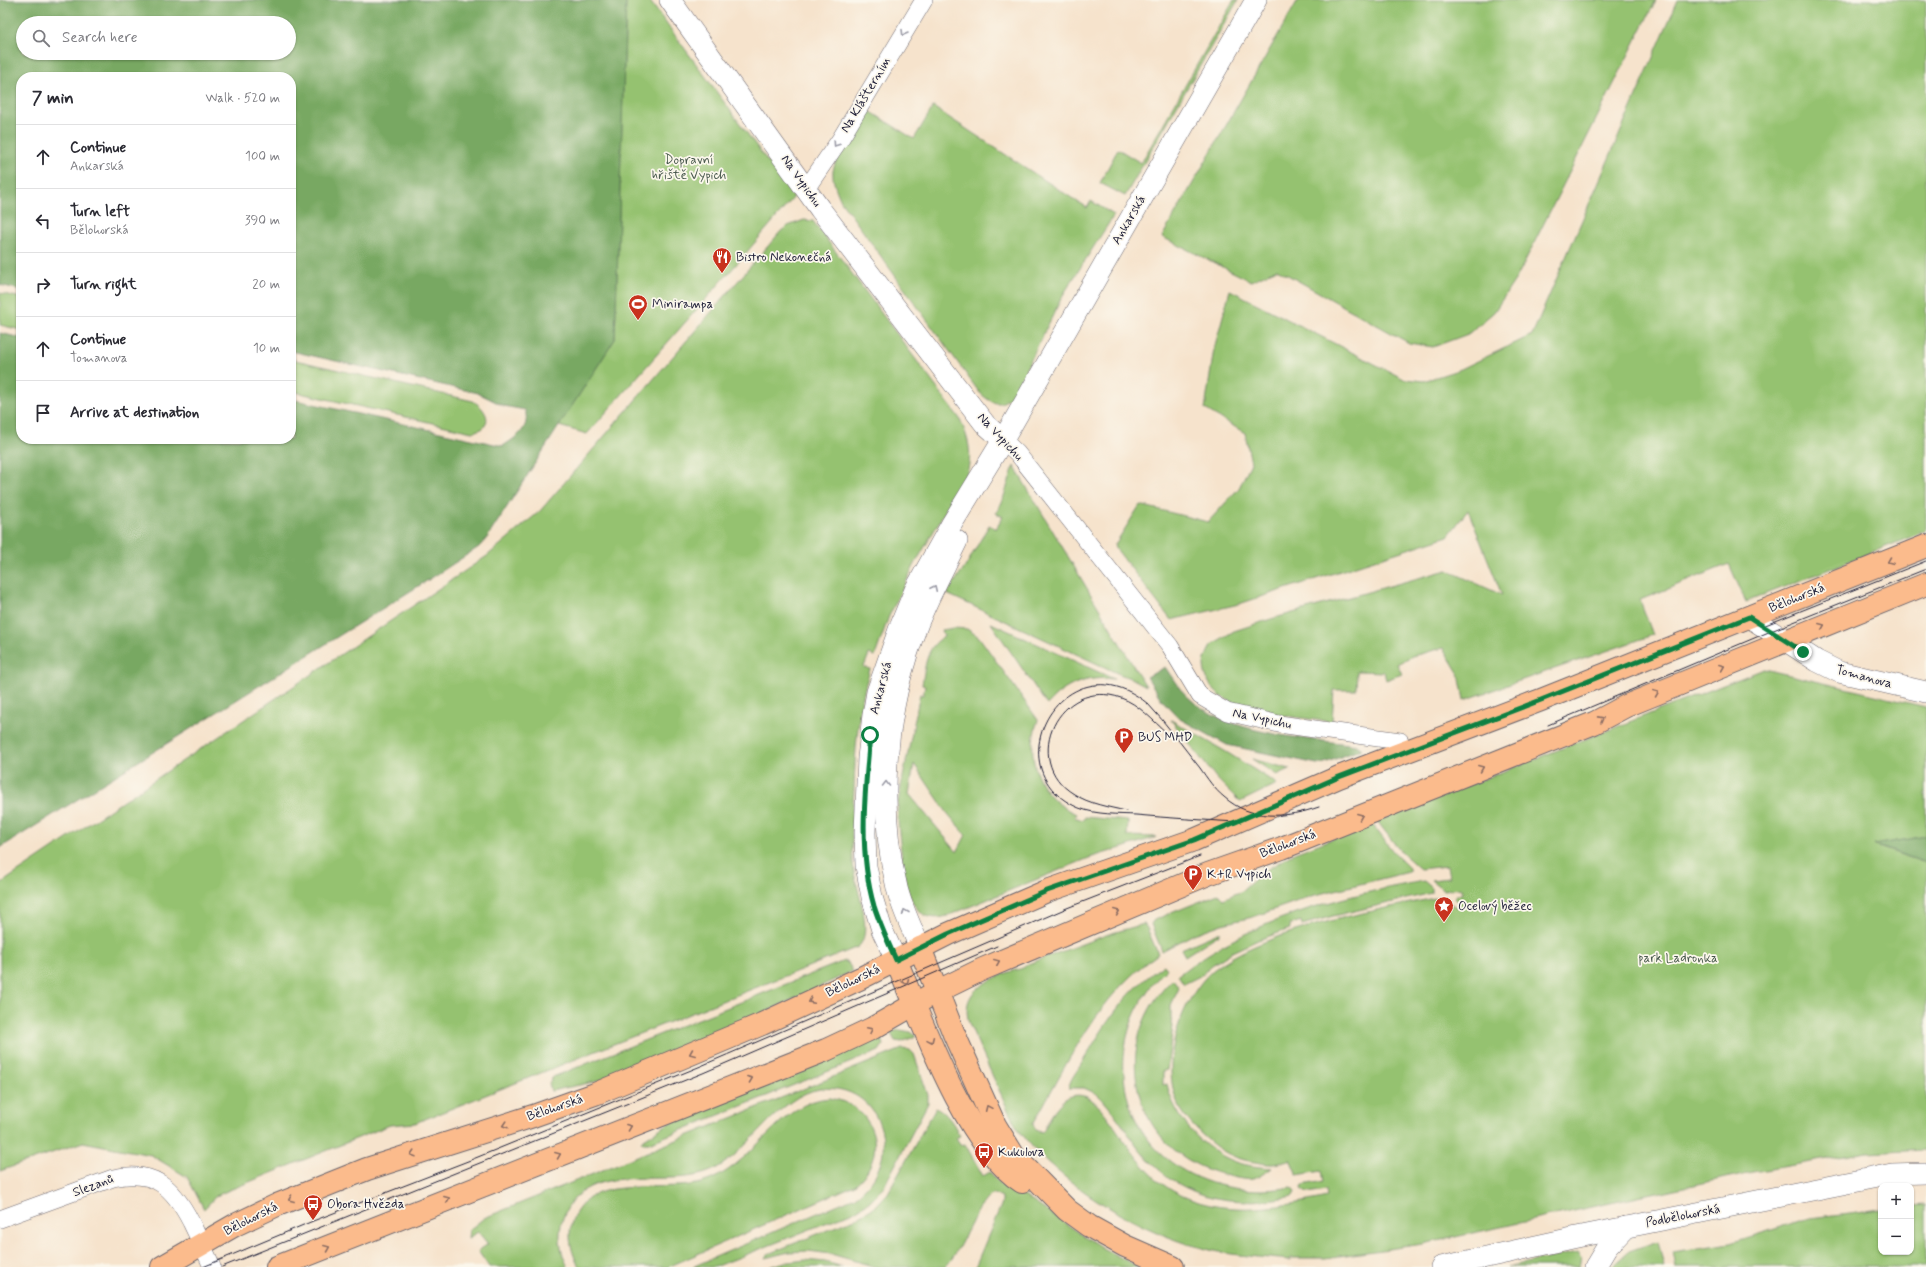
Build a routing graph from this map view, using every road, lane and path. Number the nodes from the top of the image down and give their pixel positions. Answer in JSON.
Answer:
{"nodes":[{"id":1,"x":670,"y":0,"type":"edge"},
{"id":2,"x":924,"y":0,"type":"edge"},
{"id":3,"x":1256,"y":0,"type":"edge"},
{"id":4,"x":806,"y":189,"type":"junction"},
{"id":5,"x":1003,"y":440,"type":"junction"},
{"id":6,"x":1926,"y":546,"type":"edge"},
{"id":7,"x":1926,"y":584,"type":"edge"},
{"id":8,"x":1749,"y":617,"type":"junction"},
{"id":9,"x":1785,"y":641,"type":"junction"},
{"id":10,"x":1926,"y":692,"type":"edge"},
{"id":11,"x":1405,"y":752,"type":"junction"},
{"id":12,"x":920,"y":948,"type":"junction"},
{"id":13,"x":896,"y":960,"type":"junction"},
{"id":14,"x":936,"y":992,"type":"junction"},
{"id":15,"x":915,"y":1004,"type":"junction"},
{"id":16,"x":1926,"y":1173,"type":"edge"},
{"id":17,"x":1067,"y":1210,"type":"junction"},
{"id":18,"x":0,"y":1220,"type":"edge"},
{"id":19,"x":1626,"y":1227,"type":"junction"},
{"id":20,"x":202,"y":1244,"type":"junction"},
{"id":21,"x":162,"y":1267,"type":"edge"},
{"id":22,"x":212,"y":1267,"type":"edge"},
{"id":23,"x":277,"y":1267,"type":"edge"},
{"id":24,"x":1173,"y":1267,"type":"edge"},
{"id":25,"x":1441,"y":1267,"type":"edge"},
{"id":26,"x":1595,"y":1267,"type":"edge"}],
"edges":[{"from":1,"to":4,"type":"street","name":"Na Vypichu"},
{"from":2,"to":4,"type":"street","name":"Na Klášterním","one_way":true},
{"from":3,"to":5,"type":"street","name":"Ankarská"},
{"from":4,"to":5,"type":"street","name":"Na Vypichu"},
{"from":5,"to":11,"type":"street","name":"Na Vypichu"},
{"from":12,"to":5,"type":"street","name":"Ankarská","one_way":true},
{"from":5,"to":13,"type":"street","name":"Ankarská"},
{"from":6,"to":8,"type":"main road","name":"Bělohorská","one_way":true},
{"from":9,"to":7,"type":"main road","name":"Bělohorská","one_way":true},
{"from":8,"to":9,"type":"street","name":"Tomanova"},
{"from":8,"to":11,"type":"main road","name":"Bělohorská"},
{"from":9,"to":10,"type":"street","name":"Tomanova"},
{"from":14,"to":9,"type":"main road","name":"Bělohorská","one_way":true},
{"from":11,"to":12,"type":"main road","name":"Bělohorská"},
{"from":12,"to":13,"type":"main road","name":"Bělohorská"},
{"from":12,"to":14,"type":"main road"},
{"from":13,"to":15,"type":"main road","one_way":true},
{"from":13,"to":20,"type":"main road","name":"Bělohorská","one_way":true},
{"from":14,"to":15,"type":"main road","name":"Bělohorská"},
{"from":17,"to":14,"type":"main road","one_way":true},
{"from":15,"to":17,"type":"main road","one_way":true},
{"from":23,"to":15,"type":"main road","name":"Bělohorská","one_way":true},
{"from":16,"to":19,"type":"street","name":"Podbělohorská"},
{"from":17,"to":24,"type":"main road"},
{"from":18,"to":20,"type":"street","name":"Slezanů"},
{"from":19,"to":25,"type":"street","name":"Podbělohorská"},
{"from":19,"to":26,"type":"street"},
{"from":20,"to":21,"type":"main road","name":"Bělohorská"},
{"from":20,"to":22,"type":"street"}]}
